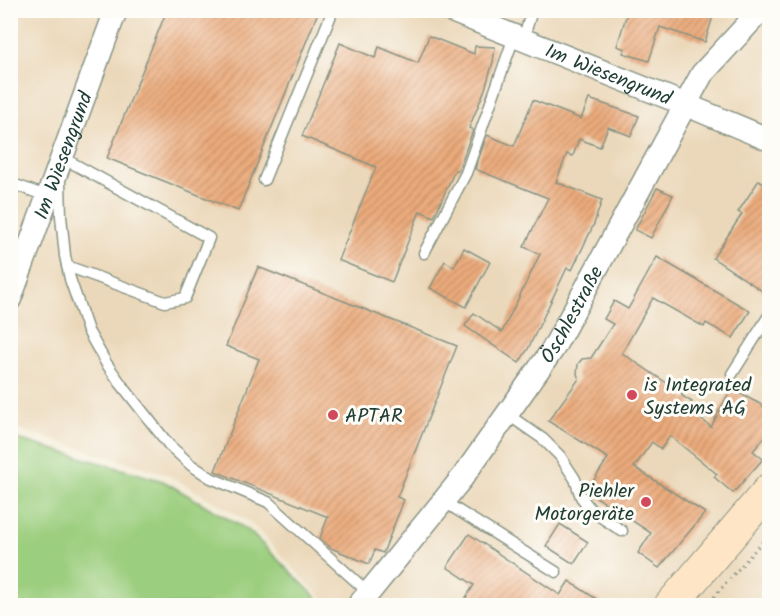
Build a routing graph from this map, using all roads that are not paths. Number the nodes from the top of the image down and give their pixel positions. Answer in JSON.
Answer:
{"nodes":[{"id":1,"x":116,"y":10,"type":"edge"},
{"id":2,"x":333,"y":10,"type":"edge"},
{"id":3,"x":449,"y":10,"type":"edge"},
{"id":4,"x":532,"y":10,"type":"edge"},
{"id":5,"x":761,"y":10,"type":"edge"},
{"id":6,"x":519,"y":38,"type":"junction"},
{"id":7,"x":684,"y":104,"type":"junction"},
{"id":8,"x":770,"y":140,"type":"edge"},
{"id":9,"x":63,"y":158,"type":"junction"},
{"id":10,"x":264,"y":180,"type":"dead end"},
{"id":11,"x":10,"y":183,"type":"edge"},
{"id":12,"x":49,"y":197,"type":"junction"},
{"id":13,"x":424,"y":253,"type":"dead end"},
{"id":14,"x":67,"y":266,"type":"junction"},
{"id":15,"x":10,"y":300,"type":"edge"},
{"id":16,"x":770,"y":314,"type":"edge"},
{"id":17,"x":732,"y":374,"type":"dead end"},
{"id":18,"x":507,"y":414,"type":"junction"},
{"id":19,"x":770,"y":489,"type":"edge"},
{"id":20,"x":443,"y":501,"type":"junction"},
{"id":21,"x":622,"y":531,"type":"dead end"},
{"id":22,"x":556,"y":573,"type":"dead end"},
{"id":23,"x":363,"y":599,"type":"edge"},
{"id":24,"x":670,"y":606,"type":"edge"}],
"edges":[{"from":1,"to":9,"type":"street","name":"Im Wiesengrund"},
{"from":2,"to":10,"type":"lane"},
{"from":3,"to":6,"type":"street","name":"Im Wiesengrund"},
{"from":4,"to":6,"type":"lane"},
{"from":5,"to":7,"type":"street","name":"Öschlestraße"},
{"from":6,"to":7,"type":"street","name":"Im Wiesengrund"},
{"from":6,"to":13,"type":"lane"},
{"from":7,"to":8,"type":"street","name":"Im Wiesengrund"},
{"from":7,"to":18,"type":"street","name":"Öschlestraße"},
{"from":9,"to":12,"type":"street","name":"Im Wiesengrund"},
{"from":9,"to":14,"type":"lane"},
{"from":9,"to":14,"type":"lane"},
{"from":11,"to":12,"type":"lane"},
{"from":12,"to":15,"type":"street","name":"Im Wiesengrund"},
{"from":14,"to":23,"type":"lane"},
{"from":16,"to":17,"type":"lane"},
{"from":18,"to":20,"type":"street","name":"Öschlestraße"},
{"from":18,"to":21,"type":"lane"},
{"from":19,"to":24,"type":"street"},
{"from":20,"to":22,"type":"lane"},
{"from":20,"to":23,"type":"street","name":"Öschlestraße"}]}
